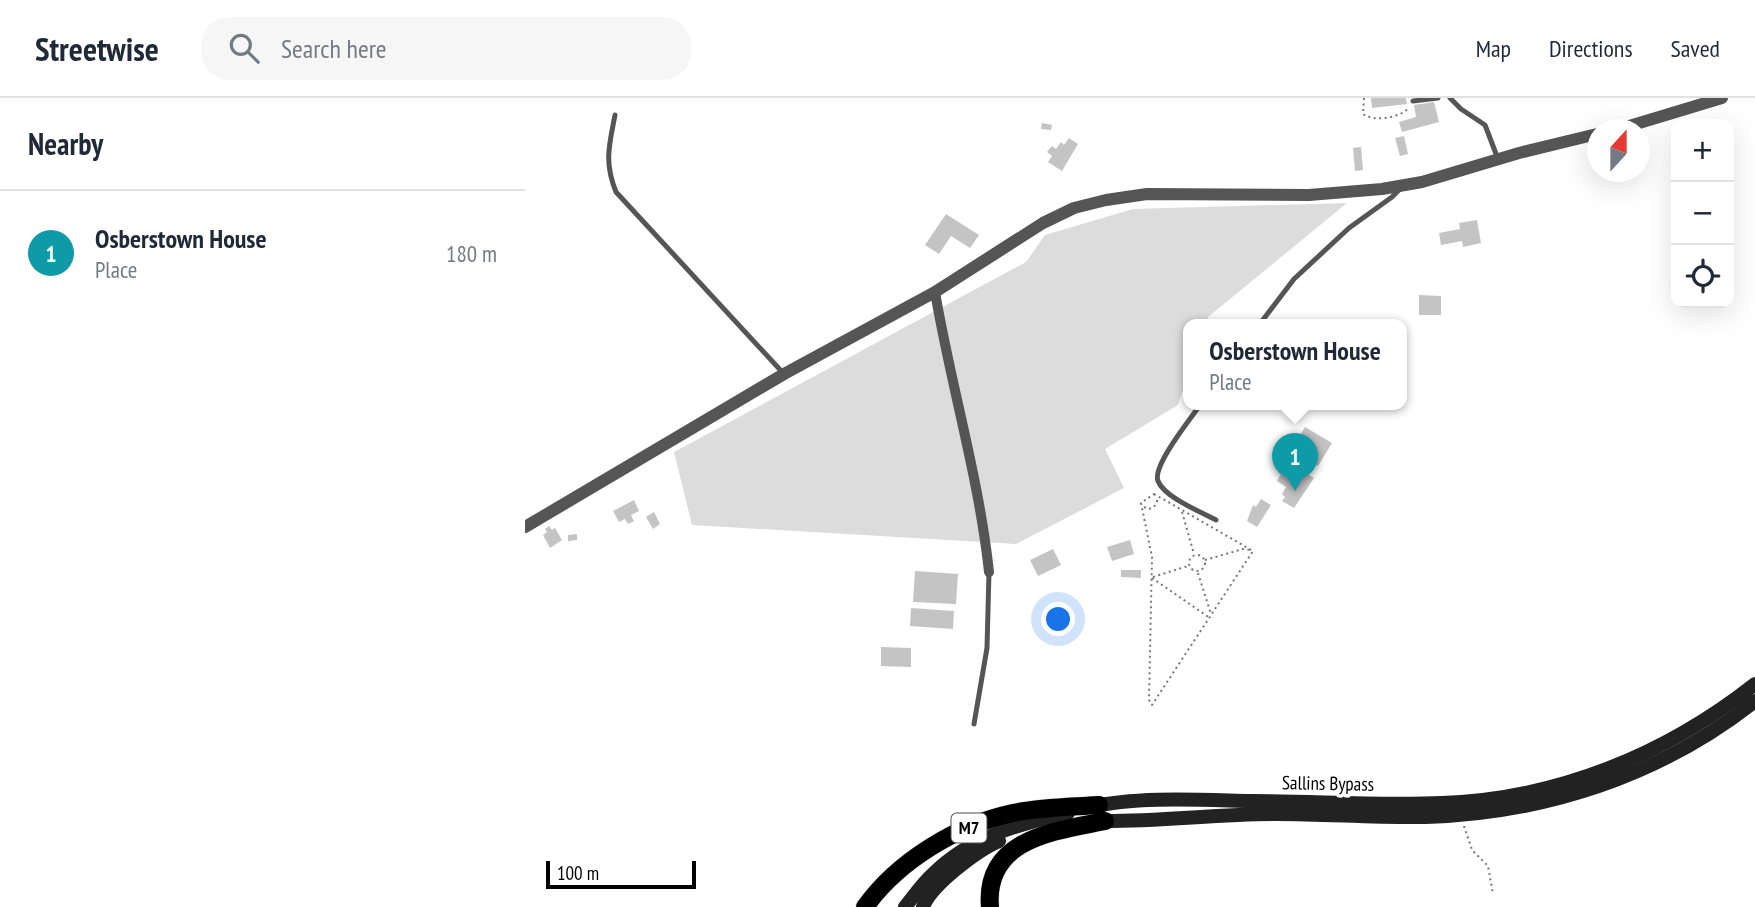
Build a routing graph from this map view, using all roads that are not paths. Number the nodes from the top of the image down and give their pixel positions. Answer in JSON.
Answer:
{"nodes":[{"id":1,"x":1438,"y":98,"type":"edge"},
{"id":2,"x":1450,"y":98,"type":"edge"},
{"id":3,"x":1722,"y":98,"type":"edge"},
{"id":4,"x":1413,"y":101,"type":"road end"},
{"id":5,"x":615,"y":115,"type":"dead end"},
{"id":6,"x":1650,"y":120,"type":"edge"},
{"id":7,"x":1587,"y":137,"type":"edge"},
{"id":8,"x":1498,"y":159,"type":"junction"},
{"id":9,"x":1403,"y":185,"type":"junction"},
{"id":10,"x":935,"y":292,"type":"junction"},
{"id":11,"x":1264,"y":319,"type":"edge"},
{"id":12,"x":784,"y":374,"type":"junction"},
{"id":13,"x":1197,"y":410,"type":"edge"},
{"id":14,"x":1216,"y":520,"type":"dead end"},
{"id":15,"x":525,"y":527,"type":"edge"},
{"id":16,"x":989,"y":572,"type":"joint"},
{"id":17,"x":1755,"y":684,"type":"edge"},
{"id":18,"x":1755,"y":701,"type":"edge"},
{"id":19,"x":974,"y":724,"type":"dead end"},
{"id":20,"x":1102,"y":813,"type":"junction"},
{"id":21,"x":865,"y":907,"type":"edge"},
{"id":22,"x":905,"y":907,"type":"edge"},
{"id":23,"x":923,"y":907,"type":"edge"},
{"id":24,"x":989,"y":907,"type":"edge"}],
"edges":[{"from":1,"to":4,"type":"lane"},
{"from":2,"to":8,"type":"lane"},
{"from":3,"to":6,"type":"street"},
{"from":5,"to":12,"type":"lane"},
{"from":7,"to":8,"type":"street"},
{"from":8,"to":9,"type":"street"},
{"from":9,"to":10,"type":"street"},
{"from":9,"to":11,"type":"lane"},
{"from":10,"to":12,"type":"street"},
{"from":10,"to":16,"type":"street"},
{"from":12,"to":15,"type":"street"},
{"from":13,"to":14,"type":"lane"},
{"from":16,"to":19,"type":"lane"},
{"from":17,"to":20,"type":"main road","name":"Sallins Bypass"},
{"from":18,"to":20,"type":"main road","name":"Sallins Bypass"},
{"from":20,"to":21,"type":"highway","number":"M7"},
{"from":20,"to":22,"type":"main road","name":"Sallins Bypass"},
{"from":20,"to":23,"type":"main road","name":"Sallins Bypass"},
{"from":20,"to":24,"type":"highway","number":"M7"}]}
